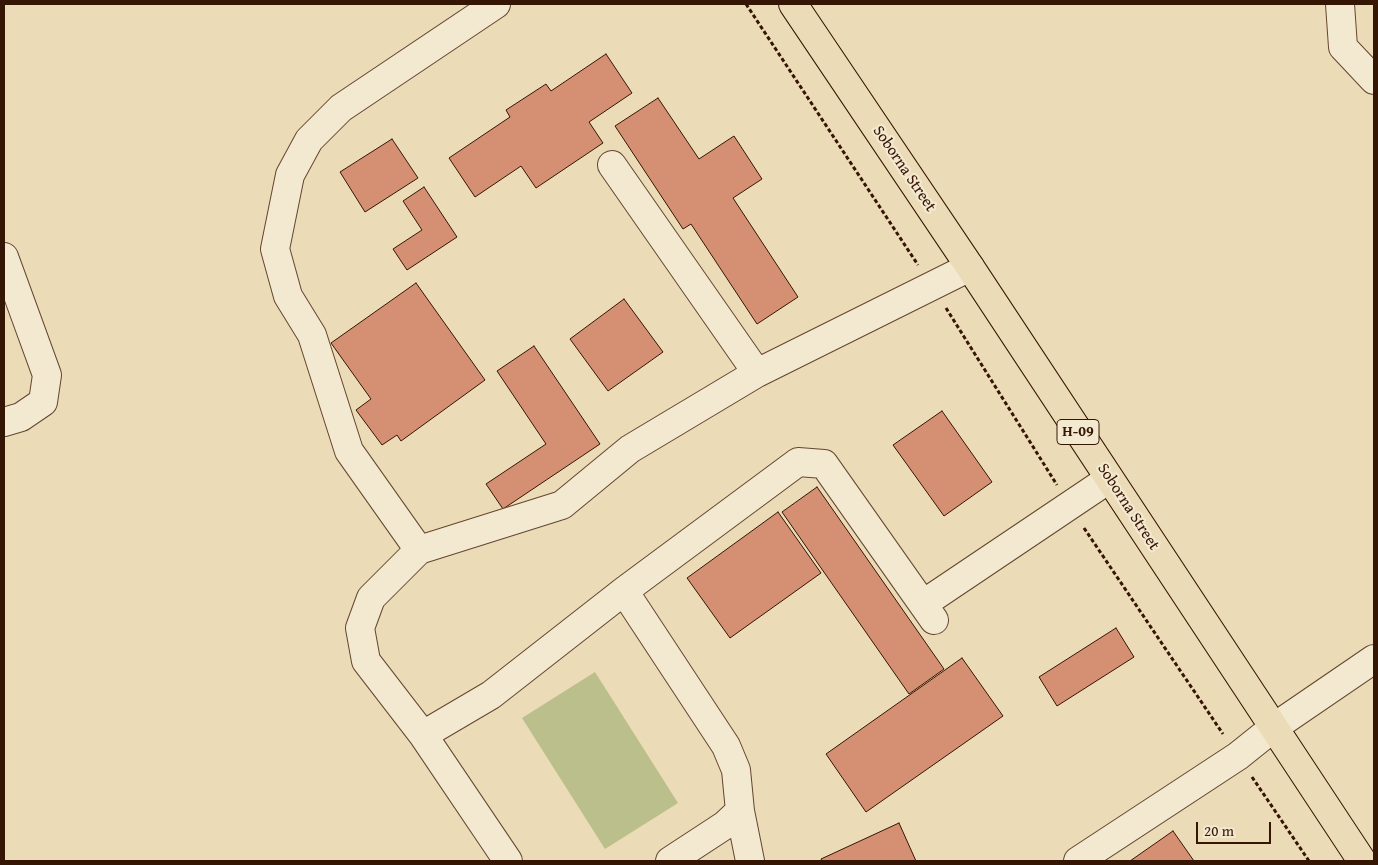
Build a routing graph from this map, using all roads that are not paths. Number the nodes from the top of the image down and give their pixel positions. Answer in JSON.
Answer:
{"nodes":[{"id":1,"x":496,"y":4,"type":"edge"},
{"id":2,"x":793,"y":4,"type":"edge"},
{"id":3,"x":1340,"y":4,"type":"edge"},
{"id":4,"x":1374,"y":80,"type":"edge"},
{"id":5,"x":612,"y":165,"type":"dead end"},
{"id":6,"x":4,"y":258,"type":"edge"},
{"id":7,"x":970,"y":266,"type":"junction"},
{"id":8,"x":757,"y":373,"type":"junction"},
{"id":9,"x":4,"y":422,"type":"edge"},
{"id":10,"x":1109,"y":479,"type":"junction"},
{"id":11,"x":419,"y":550,"type":"junction"},
{"id":12,"x":624,"y":591,"type":"junction"},
{"id":13,"x":1374,"y":659,"type":"edge"},
{"id":14,"x":1273,"y":728,"type":"junction"},
{"id":15,"x":423,"y":735,"type":"junction"},
{"id":16,"x":740,"y":811,"type":"junction"},
{"id":17,"x":508,"y":861,"type":"edge"},
{"id":18,"x":670,"y":861,"type":"edge"},
{"id":19,"x":750,"y":861,"type":"edge"},
{"id":20,"x":1078,"y":861,"type":"edge"},
{"id":21,"x":1362,"y":861,"type":"edge"}],
"edges":[{"from":1,"to":11,"type":"street"},
{"from":2,"to":7,"type":"main road","name":"Soborna Street","number":"Н-09"},
{"from":3,"to":4,"type":"street"},
{"from":5,"to":8,"type":"street"},
{"from":6,"to":9,"type":"street"},
{"from":7,"to":8,"type":"street"},
{"from":7,"to":10,"type":"main road","name":"Soborna Street","number":"Н-09"},
{"from":8,"to":11,"type":"street"},
{"from":10,"to":12,"type":"street"},
{"from":10,"to":14,"type":"main road","name":"Soborna Street","number":"Н-09"},
{"from":11,"to":15,"type":"street"},
{"from":12,"to":15,"type":"street"},
{"from":12,"to":16,"type":"street"},
{"from":13,"to":14,"type":"street"},
{"from":14,"to":20,"type":"street"},
{"from":14,"to":21,"type":"main road","name":"Soborna Street","number":"Н-09"},
{"from":15,"to":17,"type":"street"},
{"from":16,"to":18,"type":"street"},
{"from":16,"to":19,"type":"street"}]}
